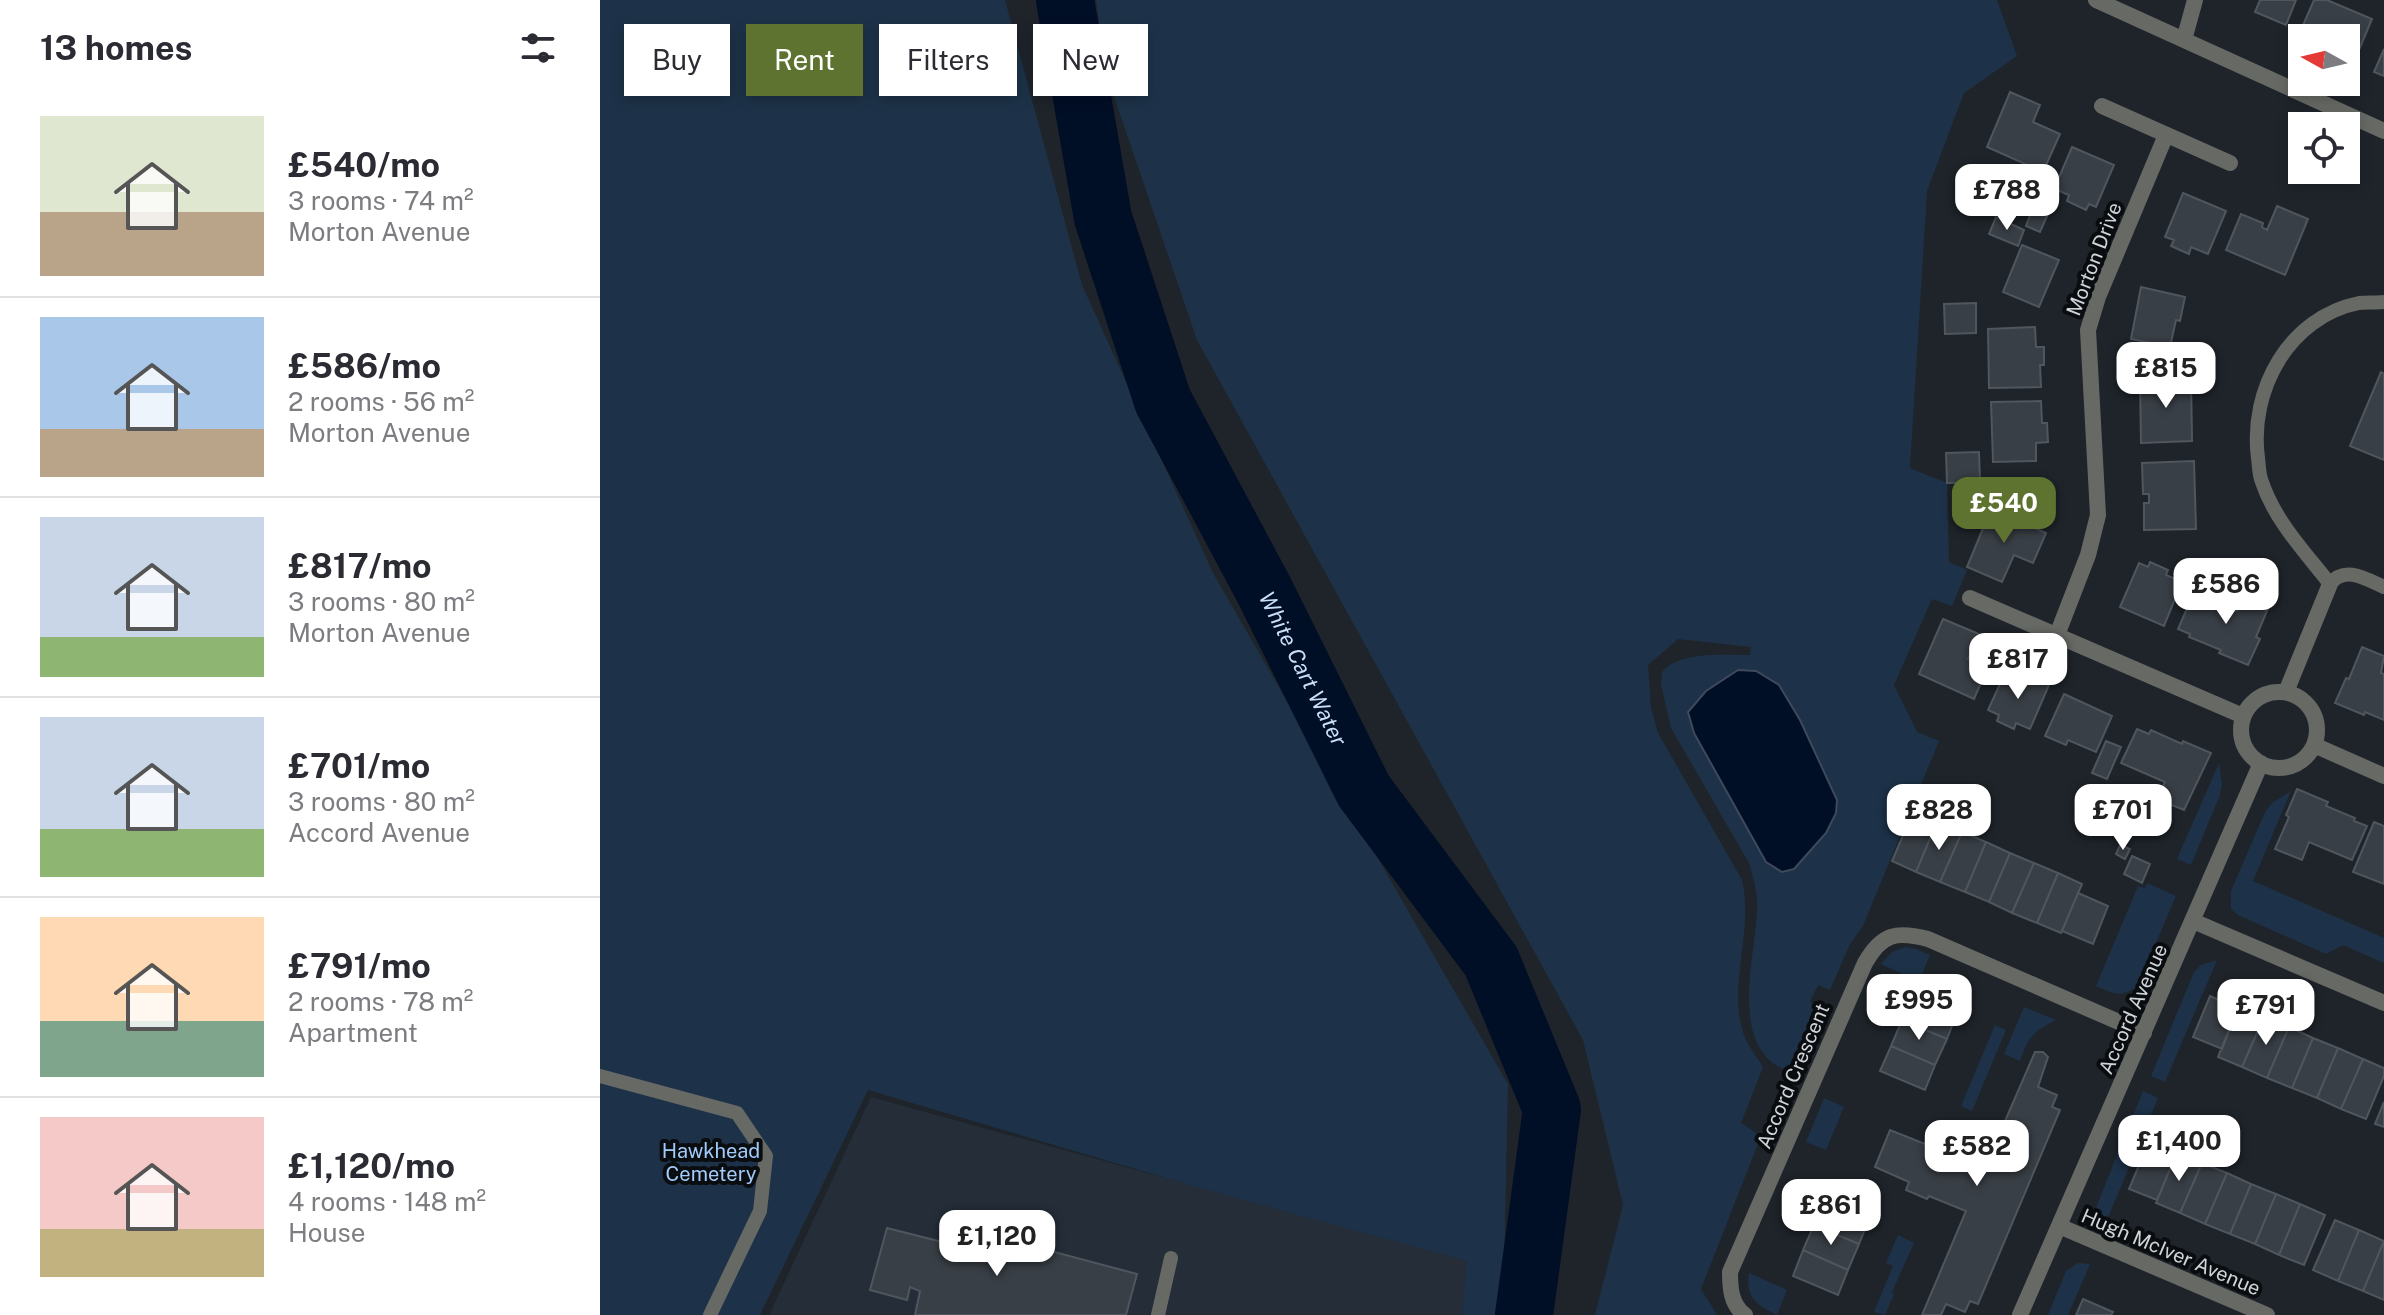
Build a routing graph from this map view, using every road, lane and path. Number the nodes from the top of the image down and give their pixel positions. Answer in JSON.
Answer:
{"nodes":[{"id":1,"x":2096,"y":0,"type":"edge"},
{"id":2,"x":2195,"y":0,"type":"edge"},
{"id":3,"x":2184,"y":40,"type":"junction"},
{"id":4,"x":2102,"y":106,"type":"dead end"},
{"id":5,"x":2384,"y":131,"type":"edge"},
{"id":6,"x":2166,"y":135,"type":"junction"},
{"id":7,"x":2230,"y":163,"type":"dead end"},
{"id":8,"x":2384,"y":302,"type":"edge"},
{"id":9,"x":2330,"y":584,"type":"junction"},
{"id":10,"x":2384,"y":587,"type":"edge"},
{"id":11,"x":1970,"y":598,"type":"dead end"},
{"id":12,"x":2057,"y":635,"type":"junction"},
{"id":13,"x":2286,"y":692,"type":"junction"},
{"id":14,"x":2243,"y":716,"type":"junction"},
{"id":15,"x":2314,"y":745,"type":"junction"},
{"id":16,"x":2261,"y":763,"type":"junction"},
{"id":17,"x":2384,"y":776,"type":"edge"},
{"id":18,"x":2193,"y":921,"type":"junction"},
{"id":19,"x":2384,"y":1003,"type":"edge"},
{"id":20,"x":2144,"y":1033,"type":"junction"},
{"id":21,"x":600,"y":1076,"type":"edge"},
{"id":22,"x":2059,"y":1226,"type":"junction"},
{"id":23,"x":1171,"y":1258,"type":"dead end"},
{"id":24,"x":710,"y":1315,"type":"edge"},
{"id":25,"x":1158,"y":1315,"type":"edge"},
{"id":26,"x":1745,"y":1315,"type":"edge"},
{"id":27,"x":2020,"y":1315,"type":"edge"},
{"id":28,"x":2267,"y":1315,"type":"edge"}],
"edges":[{"from":1,"to":3,"type":"street"},
{"from":2,"to":3,"type":"street"},
{"from":3,"to":5,"type":"street"},
{"from":4,"to":6,"type":"street"},
{"from":6,"to":7,"type":"street"},
{"from":6,"to":12,"type":"street","name":"Morton Drive"},
{"from":8,"to":9,"type":"lane"},
{"from":9,"to":10,"type":"lane"},
{"from":9,"to":13,"type":"street"},
{"from":11,"to":12,"type":"street"},
{"from":12,"to":14,"type":"street"},
{"from":13,"to":14,"type":"street"},
{"from":13,"to":15,"type":"street"},
{"from":14,"to":16,"type":"street"},
{"from":15,"to":16,"type":"street"},
{"from":15,"to":17,"type":"street"},
{"from":16,"to":18,"type":"street","name":"Accord Avenue"},
{"from":18,"to":19,"type":"street"},
{"from":18,"to":20,"type":"street","name":"Accord Avenue"},
{"from":20,"to":22,"type":"street","name":"Accord Avenue"},
{"from":20,"to":26,"type":"street","name":"Accord Crescent"},
{"from":21,"to":24,"type":"lane"},
{"from":22,"to":27,"type":"street","name":"Accord Avenue"},
{"from":22,"to":28,"type":"street","name":"Hugh McIver Avenue"},
{"from":23,"to":25,"type":"lane"}]}
